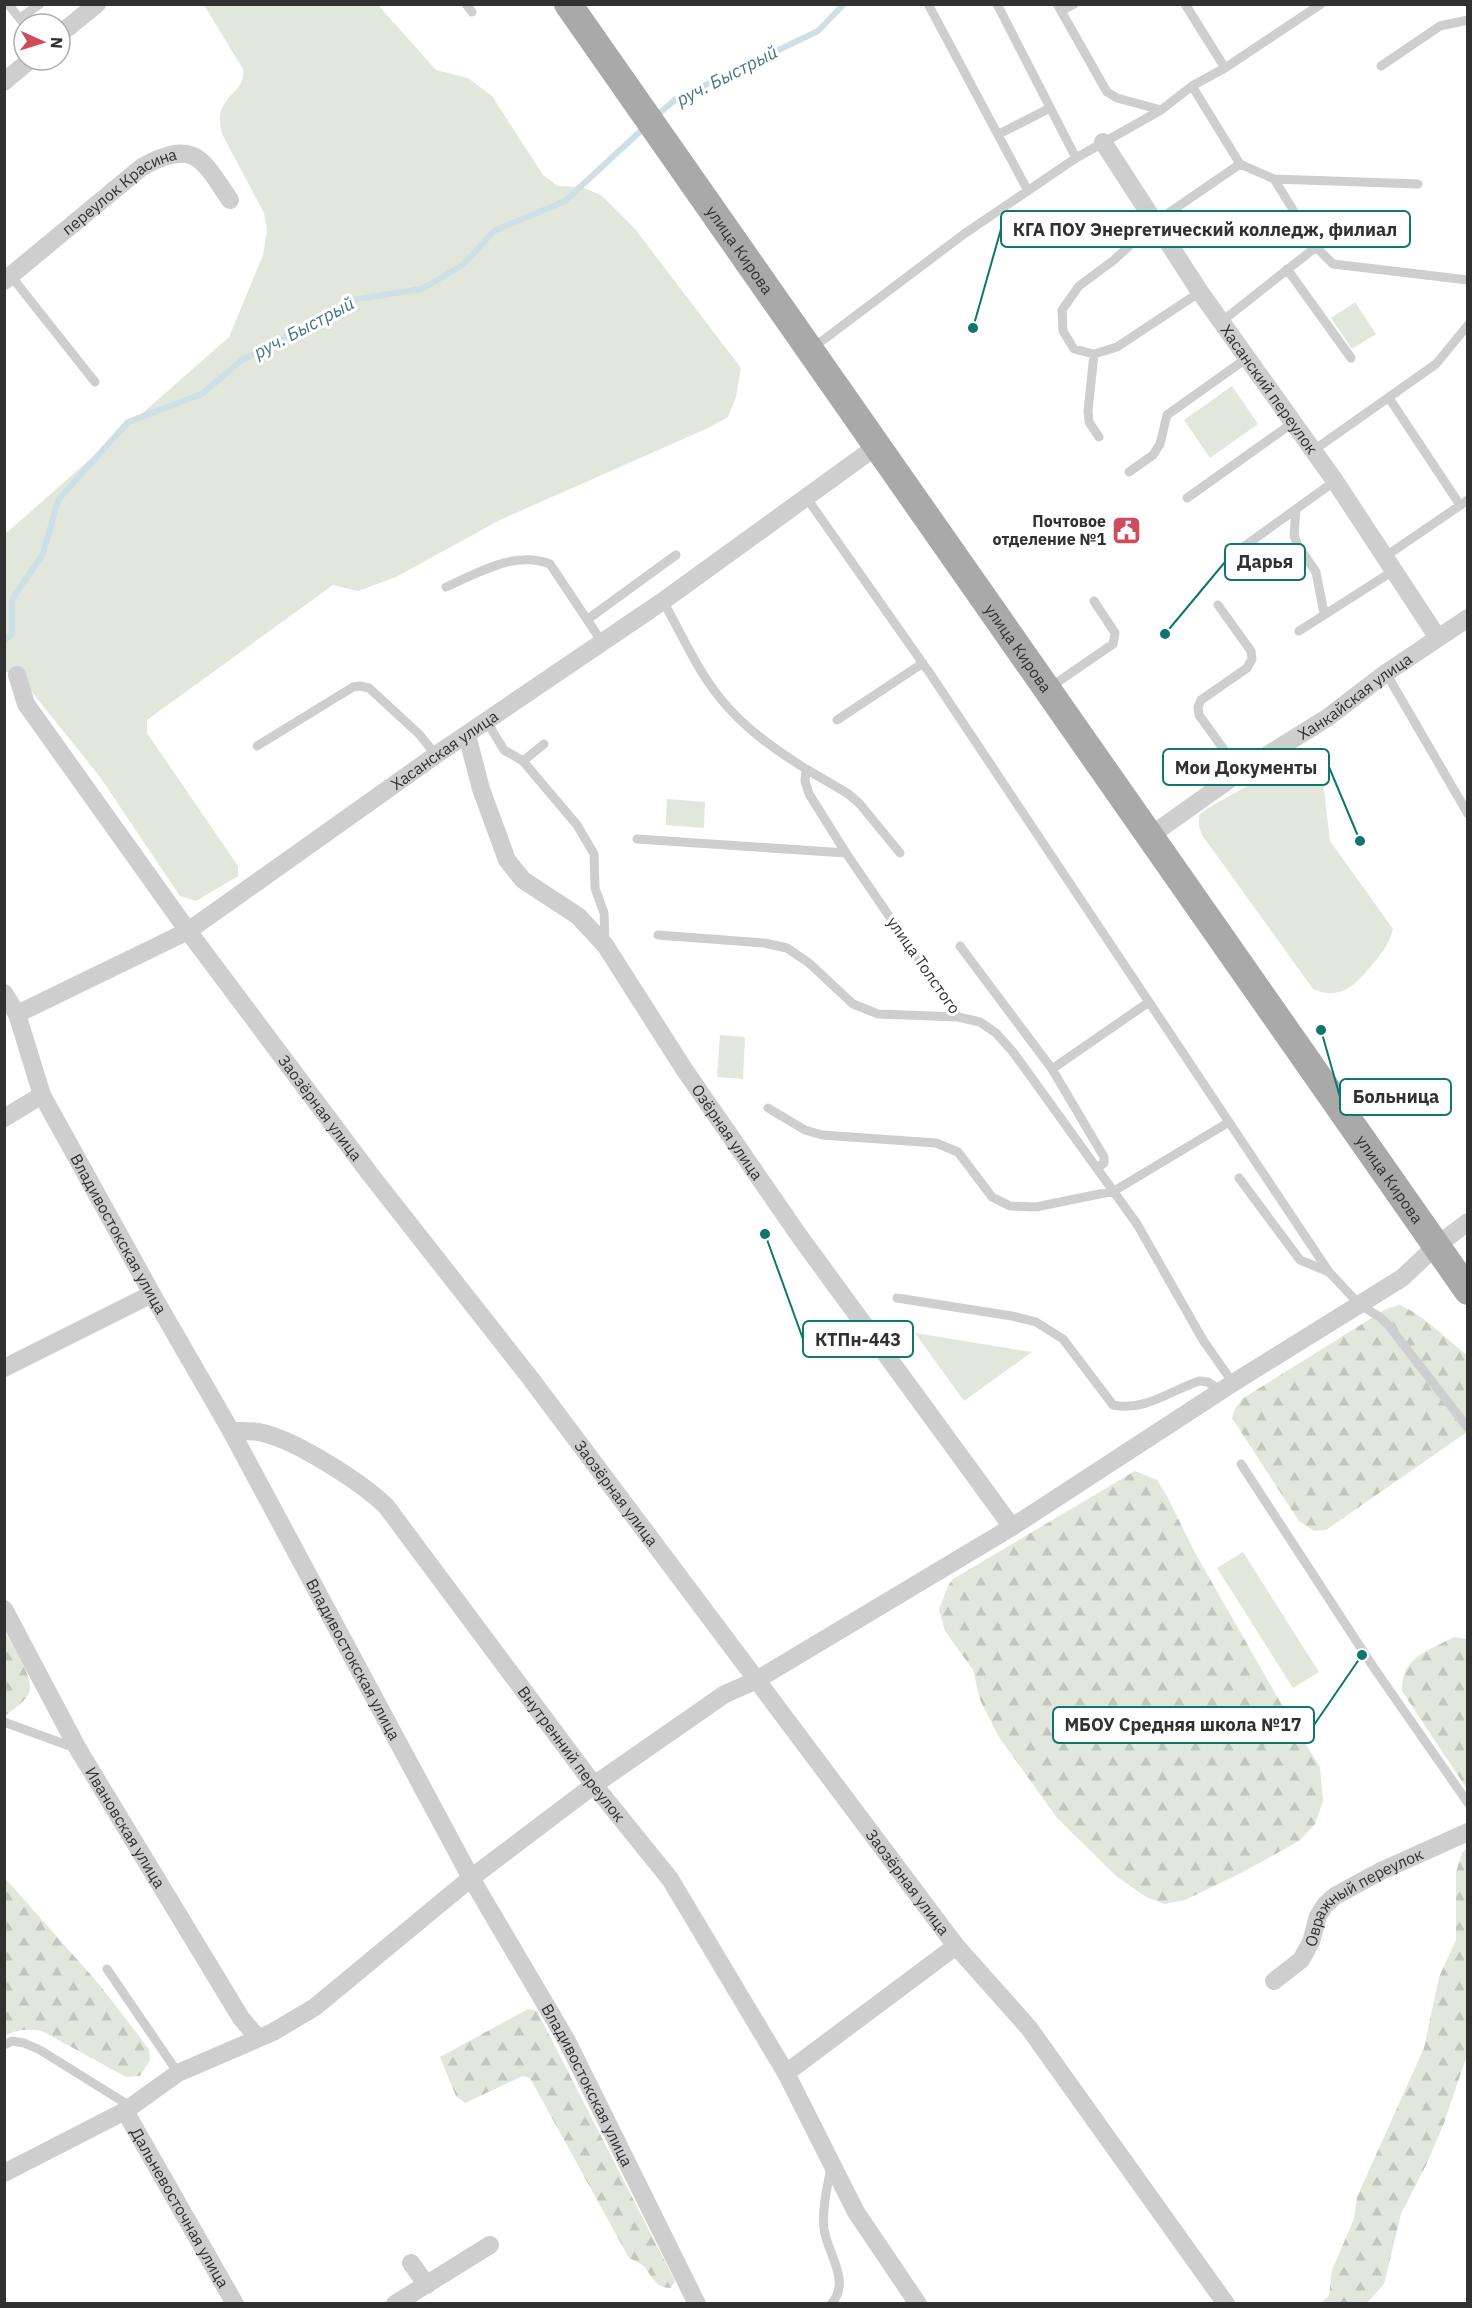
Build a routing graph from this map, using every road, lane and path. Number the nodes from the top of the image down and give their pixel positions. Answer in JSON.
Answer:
{"nodes":[{"id":1,"x":97,"y":4,"type":"edge"},
{"id":2,"x":568,"y":4,"type":"edge"},
{"id":3,"x":928,"y":4,"type":"edge"},
{"id":4,"x":997,"y":4,"type":"edge"},
{"id":5,"x":1074,"y":4,"type":"edge"},
{"id":6,"x":1185,"y":4,"type":"edge"},
{"id":7,"x":1321,"y":4,"type":"edge"},
{"id":8,"x":1059,"y":8,"type":"edge"},
{"id":9,"x":1467,"y":20,"type":"edge"},
{"id":10,"x":72,"y":24,"type":"edge"},
{"id":11,"x":1381,"y":66,"type":"dead end"},
{"id":12,"x":1225,"y":68,"type":"junction"},
{"id":13,"x":16,"y":72,"type":"edge"},
{"id":14,"x":4,"y":82,"type":"edge"},
{"id":15,"x":1192,"y":86,"type":"junction"},
{"id":16,"x":1050,"y":108,"type":"junction"},
{"id":17,"x":1161,"y":110,"type":"junction"},
{"id":18,"x":999,"y":134,"type":"junction"},
{"id":19,"x":1103,"y":142,"type":"junction"},
{"id":20,"x":1076,"y":158,"type":"junction"},
{"id":21,"x":1240,"y":164,"type":"junction"},
{"id":22,"x":1274,"y":178,"type":"junction"},
{"id":23,"x":1418,"y":184,"type":"dead end"},
{"id":24,"x":1028,"y":191,"type":"junction"},
{"id":25,"x":230,"y":200,"type":"dead end"},
{"id":26,"x":1154,"y":223,"type":"junction"},
{"id":27,"x":1316,"y":247,"type":"junction"},
{"id":28,"x":1287,"y":269,"type":"junction"},
{"id":29,"x":8,"y":279,"type":"edge"},
{"id":30,"x":1467,"y":280,"type":"edge"},
{"id":31,"x":1200,"y":292,"type":"junction"},
{"id":32,"x":1221,"y":322,"type":"junction"},
{"id":33,"x":1467,"y":325,"type":"edge"},
{"id":34,"x":809,"y":351,"type":"junction"},
{"id":35,"x":1094,"y":354,"type":"junction"},
{"id":36,"x":1247,"y":358,"type":"junction"},
{"id":37,"x":1351,"y":358,"type":"dead end"},
{"id":38,"x":95,"y":382,"type":"dead end"},
{"id":39,"x":1389,"y":398,"type":"junction"},
{"id":40,"x":1294,"y":422,"type":"junction"},
{"id":41,"x":1099,"y":437,"type":"dead end"},
{"id":42,"x":877,"y":446,"type":"junction"},
{"id":43,"x":1314,"y":450,"type":"junction"},
{"id":44,"x":1129,"y":472,"type":"dead end"},
{"id":45,"x":1335,"y":482,"type":"junction"},
{"id":46,"x":806,"y":496,"type":"junction"},
{"id":47,"x":1187,"y":498,"type":"dead end"},
{"id":48,"x":1464,"y":503,"type":"edge"},
{"id":49,"x":1296,"y":510,"type":"junction"},
{"id":50,"x":676,"y":555,"type":"dead end"},
{"id":51,"x":1228,"y":558,"type":"dead end"},
{"id":52,"x":1389,"y":563,"type":"junction"},
{"id":53,"x":446,"y":587,"type":"dead end"},
{"id":54,"x":663,"y":601,"type":"junction"},
{"id":55,"x":1094,"y":602,"type":"dead end"},
{"id":56,"x":1218,"y":605,"type":"dead end"},
{"id":57,"x":1324,"y":613,"type":"junction"},
{"id":58,"x":1467,"y":618,"type":"edge"},
{"id":59,"x":588,"y":620,"type":"junction"},
{"id":60,"x":1299,"y":631,"type":"dead end"},
{"id":61,"x":1438,"y":638,"type":"junction"},
{"id":62,"x":602,"y":642,"type":"junction"},
{"id":63,"x":922,"y":663,"type":"junction"},
{"id":64,"x":1386,"y":673,"type":"junction"},
{"id":65,"x":17,"y":675,"type":"dead end"},
{"id":66,"x":1047,"y":690,"type":"junction"},
{"id":67,"x":837,"y":720,"type":"dead end"},
{"id":68,"x":487,"y":722,"type":"junction"},
{"id":69,"x":467,"y":735,"type":"junction"},
{"id":70,"x":544,"y":744,"type":"dead end"},
{"id":71,"x":257,"y":746,"type":"dead end"},
{"id":72,"x":436,"y":756,"type":"junction"},
{"id":73,"x":523,"y":761,"type":"junction"},
{"id":74,"x":806,"y":769,"type":"junction"},
{"id":75,"x":1240,"y":772,"type":"junction"},
{"id":76,"x":1467,"y":814,"type":"edge"},
{"id":77,"x":1150,"y":836,"type":"junction"},
{"id":78,"x":637,"y":839,"type":"dead end"},
{"id":79,"x":846,"y":853,"type":"junction"},
{"id":80,"x":900,"y":853,"type":"dead end"},
{"id":81,"x":188,"y":932,"type":"junction"},
{"id":82,"x":658,"y":935,"type":"dead end"},
{"id":83,"x":605,"y":945,"type":"junction"},
{"id":84,"x":960,"y":946,"type":"dead end"},
{"id":85,"x":4,"y":993,"type":"edge"},
{"id":86,"x":1149,"y":1002,"type":"junction"},
{"id":87,"x":17,"y":1014,"type":"junction"},
{"id":88,"x":958,"y":1017,"type":"junction"},
{"id":89,"x":1052,"y":1068,"type":"junction"},
{"id":90,"x":42,"y":1095,"type":"junction"},
{"id":91,"x":768,"y":1108,"type":"dead end"},
{"id":92,"x":4,"y":1118,"type":"edge"},
{"id":93,"x":1229,"y":1122,"type":"junction"},
{"id":94,"x":1097,"y":1168,"type":"junction"},
{"id":95,"x":1239,"y":1178,"type":"dead end"},
{"id":96,"x":1114,"y":1191,"type":"junction"},
{"id":97,"x":1467,"y":1222,"type":"edge"},
{"id":98,"x":1436,"y":1246,"type":"junction"},
{"id":99,"x":1329,"y":1272,"type":"junction"},
{"id":100,"x":1467,"y":1291,"type":"edge"},
{"id":101,"x":152,"y":1294,"type":"junction"},
{"id":102,"x":897,"y":1298,"type":"dead end"},
{"id":103,"x":1359,"y":1304,"type":"junction"},
{"id":104,"x":4,"y":1368,"type":"edge"},
{"id":105,"x":1227,"y":1388,"type":"junction"},
{"id":106,"x":1467,"y":1428,"type":"edge"},
{"id":107,"x":231,"y":1431,"type":"junction"},
{"id":108,"x":1241,"y":1464,"type":"dead end"},
{"id":109,"x":1012,"y":1527,"type":"junction"},
{"id":110,"x":4,"y":1609,"type":"edge"},
{"id":111,"x":755,"y":1681,"type":"junction"},
{"id":112,"x":4,"y":1722,"type":"edge"},
{"id":113,"x":78,"y":1749,"type":"junction"},
{"id":114,"x":594,"y":1785,"type":"junction"},
{"id":115,"x":1467,"y":1803,"type":"edge"},
{"id":116,"x":1467,"y":1832,"type":"edge"},
{"id":117,"x":471,"y":1878,"type":"junction"},
{"id":118,"x":956,"y":1946,"type":"junction"},
{"id":119,"x":107,"y":1970,"type":"dead end"},
{"id":120,"x":1274,"y":1981,"type":"dead end"},
{"id":121,"x":258,"y":2038,"type":"junction"},
{"id":122,"x":4,"y":2045,"type":"edge"},
{"id":123,"x":178,"y":2073,"type":"junction"},
{"id":124,"x":786,"y":2073,"type":"junction"},
{"id":125,"x":128,"y":2109,"type":"junction"},
{"id":126,"x":832,"y":2162,"type":"junction"},
{"id":127,"x":4,"y":2173,"type":"edge"},
{"id":128,"x":489,"y":2245,"type":"dead end"},
{"id":129,"x":411,"y":2263,"type":"dead end"},
{"id":130,"x":427,"y":2285,"type":"junction"},
{"id":131,"x":235,"y":2304,"type":"edge"},
{"id":132,"x":395,"y":2304,"type":"edge"},
{"id":133,"x":698,"y":2304,"type":"edge"},
{"id":134,"x":831,"y":2304,"type":"edge"},
{"id":135,"x":918,"y":2304,"type":"edge"},
{"id":136,"x":1226,"y":2304,"type":"edge"}],
"edges":[{"from":1,"to":10,"type":"street"},
{"from":2,"to":34,"type":"main road","name":"улица Кирова"},
{"from":3,"to":18,"type":"lane"},
{"from":4,"to":16,"type":"lane"},
{"from":5,"to":8,"type":"lane"},
{"from":6,"to":12,"type":"lane"},
{"from":7,"to":12,"type":"lane"},
{"from":8,"to":17,"type":"lane"},
{"from":9,"to":11,"type":"lane"},
{"from":12,"to":15,"type":"lane"},
{"from":13,"to":14,"type":"street"},
{"from":15,"to":17,"type":"lane"},
{"from":15,"to":21,"type":"lane"},
{"from":16,"to":18,"type":"lane"},
{"from":16,"to":20,"type":"lane"},
{"from":17,"to":19,"type":"lane"},
{"from":18,"to":24,"type":"lane"},
{"from":19,"to":20,"type":"lane"},
{"from":19,"to":26,"type":"street","name":"Хасанский переулок"},
{"from":20,"to":24,"type":"lane"},
{"from":21,"to":22,"type":"lane"},
{"from":21,"to":26,"type":"lane"},
{"from":22,"to":23,"type":"lane"},
{"from":22,"to":27,"type":"lane"},
{"from":24,"to":34,"type":"lane"},
{"from":25,"to":29,"type":"street","name":"переулок Красина"},
{"from":26,"to":31,"type":"street","name":"Хасанский переулок"},
{"from":26,"to":35,"type":"lane"},
{"from":27,"to":28,"type":"lane"},
{"from":27,"to":30,"type":"lane"},
{"from":28,"to":32,"type":"lane"},
{"from":28,"to":37,"type":"lane"},
{"from":29,"to":38,"type":"lane"},
{"from":31,"to":32,"type":"street","name":"Хасанский переулок"},
{"from":31,"to":35,"type":"lane"},
{"from":32,"to":36,"type":"street","name":"Хасанский переулок"},
{"from":33,"to":39,"type":"lane"},
{"from":34,"to":42,"type":"main road","name":"улица Кирова"},
{"from":35,"to":41,"type":"lane"},
{"from":36,"to":40,"type":"street","name":"Хасанский переулок"},
{"from":36,"to":44,"type":"lane"},
{"from":39,"to":43,"type":"lane"},
{"from":39,"to":48,"type":"lane"},
{"from":40,"to":43,"type":"street","name":"Хасанский переулок"},
{"from":40,"to":47,"type":"lane"},
{"from":42,"to":46,"type":"street","name":"Хасанская улица"},
{"from":42,"to":66,"type":"main road","name":"улица Кирова"},
{"from":43,"to":45,"type":"street","name":"Хасанский переулок"},
{"from":45,"to":49,"type":"lane"},
{"from":45,"to":52,"type":"street","name":"Хасанский переулок"},
{"from":46,"to":54,"type":"street","name":"Хасанская улица"},
{"from":46,"to":63,"type":"lane"},
{"from":48,"to":52,"type":"lane"},
{"from":49,"to":51,"type":"lane"},
{"from":49,"to":57,"type":"lane"},
{"from":50,"to":59,"type":"lane"},
{"from":52,"to":57,"type":"lane"},
{"from":52,"to":61,"type":"street","name":"Хасанский переулок"},
{"from":53,"to":59,"type":"lane"},
{"from":54,"to":62,"type":"street","name":"Хасанская улица"},
{"from":54,"to":74,"type":"lane"},
{"from":55,"to":66,"type":"lane"},
{"from":56,"to":75,"type":"lane"},
{"from":57,"to":60,"type":"lane"},
{"from":58,"to":61,"type":"street","name":"Ханкайская улица"},
{"from":59,"to":62,"type":"lane"},
{"from":61,"to":64,"type":"street","name":"Ханкайская улица"},
{"from":62,"to":68,"type":"street","name":"Хасанская улица"},
{"from":63,"to":67,"type":"lane"},
{"from":63,"to":86,"type":"lane"},
{"from":64,"to":75,"type":"street","name":"Ханкайская улица"},
{"from":64,"to":76,"type":"lane"},
{"from":65,"to":81,"type":"street","name":"Заозёрная улица"},
{"from":66,"to":77,"type":"main road","name":"улица Кирова"},
{"from":68,"to":69,"type":"street","name":"Хасанская улица"},
{"from":68,"to":73,"type":"lane"},
{"from":69,"to":72,"type":"street","name":"Хасанская улица"},
{"from":69,"to":83,"type":"street","name":"Озёрная улица"},
{"from":70,"to":73,"type":"lane"},
{"from":71,"to":72,"type":"lane"},
{"from":72,"to":81,"type":"street","name":"Хасанская улица"},
{"from":73,"to":83,"type":"lane"},
{"from":74,"to":79,"type":"lane","name":"улица Толстого"},
{"from":74,"to":80,"type":"lane"},
{"from":75,"to":77,"type":"street","name":"Ханкайская улица"},
{"from":77,"to":98,"type":"main road","name":"улица Кирова"},
{"from":78,"to":79,"type":"lane"},
{"from":79,"to":88,"type":"lane","name":"улица Толстого"},
{"from":81,"to":87,"type":"street","name":"Хасанская улица"},
{"from":81,"to":111,"type":"street","name":"Заозёрная улица"},
{"from":82,"to":88,"type":"lane"},
{"from":83,"to":109,"type":"street","name":"Озёрная улица"},
{"from":84,"to":89,"type":"lane"},
{"from":85,"to":87,"type":"street"},
{"from":86,"to":89,"type":"lane"},
{"from":86,"to":93,"type":"lane"},
{"from":87,"to":90,"type":"street","name":"Владивостокская улица"},
{"from":88,"to":94,"type":"lane","name":"улица Толстого"},
{"from":89,"to":94,"type":"lane"},
{"from":90,"to":92,"type":"street"},
{"from":90,"to":101,"type":"street","name":"Владивостокская улица"},
{"from":91,"to":96,"type":"lane"},
{"from":93,"to":96,"type":"lane"},
{"from":93,"to":99,"type":"lane"},
{"from":94,"to":96,"type":"lane","name":"улица Толстого"},
{"from":95,"to":99,"type":"lane"},
{"from":96,"to":105,"type":"lane","name":"улица Толстого"},
{"from":97,"to":98,"type":"street"},
{"from":98,"to":100,"type":"main road","name":"улица Кирова"},
{"from":98,"to":103,"type":"street"},
{"from":99,"to":103,"type":"lane"},
{"from":101,"to":104,"type":"street"},
{"from":101,"to":107,"type":"street","name":"Владивостокская улица"},
{"from":102,"to":105,"type":"lane"},
{"from":103,"to":105,"type":"street"},
{"from":103,"to":106,"type":"lane"},
{"from":105,"to":109,"type":"street"},
{"from":107,"to":114,"type":"street","name":"Внутренний переулок"},
{"from":107,"to":117,"type":"street","name":"Владивостокская улица"},
{"from":108,"to":115,"type":"lane"},
{"from":109,"to":111,"type":"street"},
{"from":110,"to":113,"type":"street","name":"Ивановская улица"},
{"from":111,"to":114,"type":"street"},
{"from":111,"to":118,"type":"street","name":"Заозёрная улица"},
{"from":112,"to":113,"type":"lane"},
{"from":113,"to":121,"type":"street","name":"Ивановская улица"},
{"from":114,"to":117,"type":"street"},
{"from":114,"to":124,"type":"street","name":"Внутренний переулок"},
{"from":116,"to":120,"type":"street","name":"Овражный переулок"},
{"from":117,"to":121,"type":"street"},
{"from":117,"to":133,"type":"street","name":"Владивостокская улица"},
{"from":118,"to":124,"type":"street"},
{"from":118,"to":136,"type":"street","name":"Заозёрная улица"},
{"from":119,"to":123,"type":"lane"},
{"from":121,"to":123,"type":"street"},
{"from":122,"to":125,"type":"lane"},
{"from":123,"to":125,"type":"street"},
{"from":124,"to":126,"type":"street","name":"Внутренний переулок"},
{"from":125,"to":127,"type":"street"},
{"from":125,"to":131,"type":"street","name":"Дальневосточная улица"},
{"from":126,"to":134,"type":"lane"},
{"from":126,"to":135,"type":"street","name":"Внутренний переулок"},
{"from":128,"to":130,"type":"street"},
{"from":129,"to":130,"type":"street"},
{"from":130,"to":132,"type":"street"}]}
